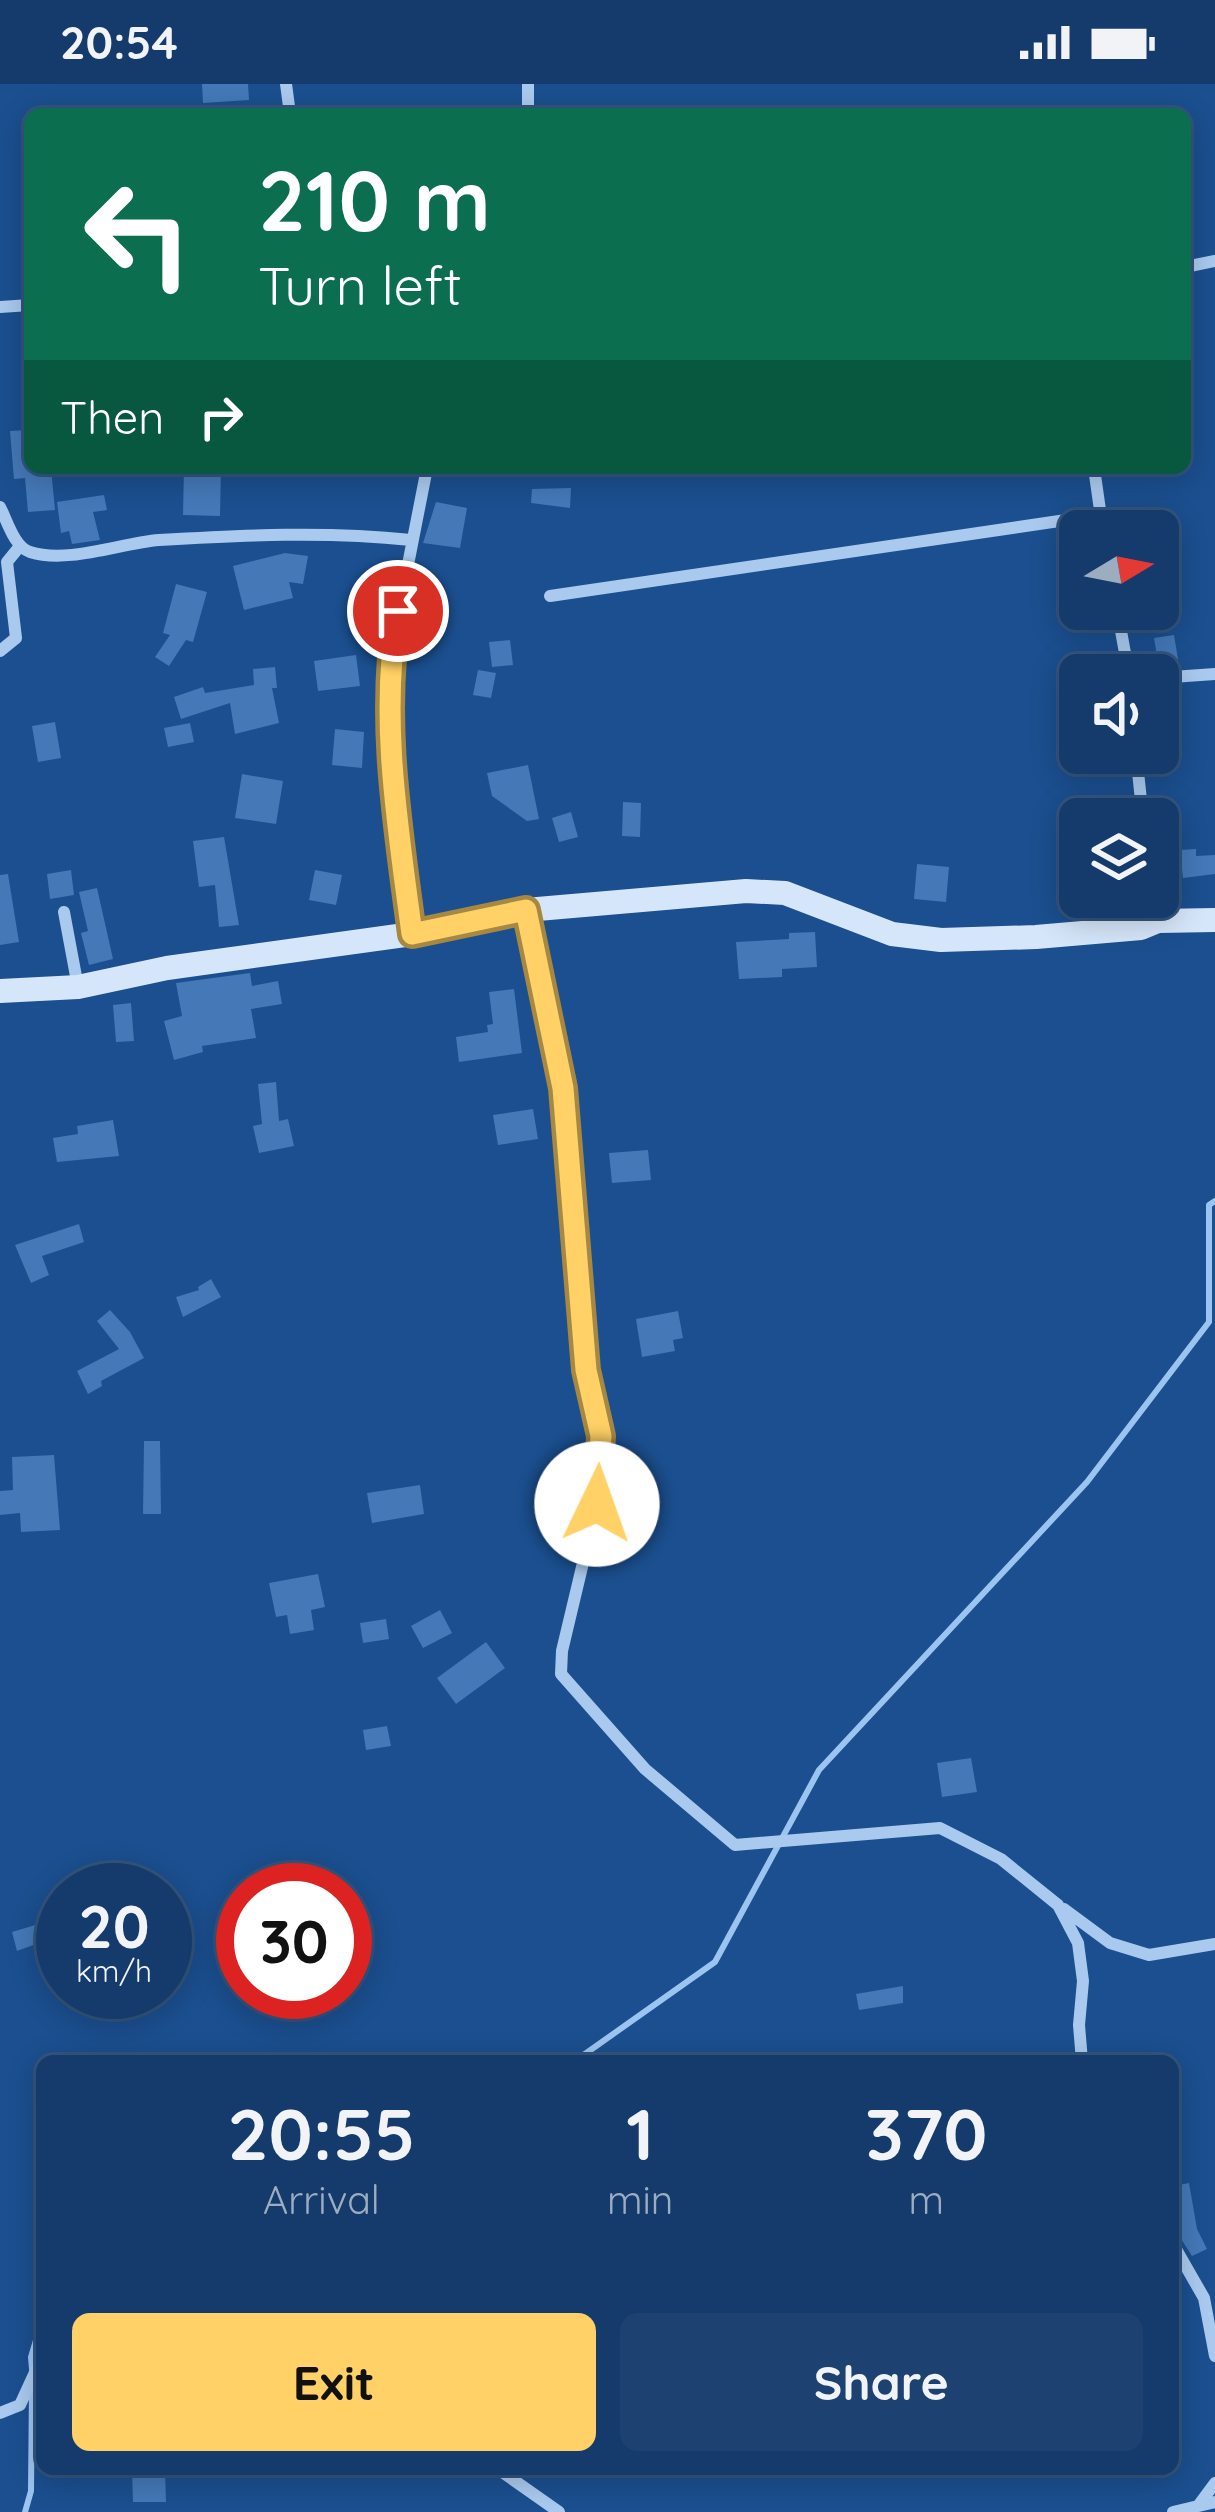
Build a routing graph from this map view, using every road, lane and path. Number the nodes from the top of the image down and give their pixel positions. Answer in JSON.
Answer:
{"nodes":[{"id":1,"x":426,"y":474,"type":"edge"},
{"id":2,"x":1095,"y":474,"type":"edge"},
{"id":3,"x":0,"y":506,"type":"edge"},
{"id":4,"x":1099,"y":510,"type":"edge"},
{"id":5,"x":1059,"y":521,"type":"edge"},
{"id":6,"x":411,"y":540,"type":"junction"},
{"id":7,"x":20,"y":546,"type":"junction"},
{"id":8,"x":550,"y":596,"type":"dead end"},
{"id":9,"x":0,"y":651,"type":"edge"},
{"id":10,"x":1215,"y":674,"type":"edge"},
{"id":11,"x":1179,"y":676,"type":"edge"},
{"id":12,"x":526,"y":910,"type":"junction"},
{"id":13,"x":64,"y":912,"type":"dead end"},
{"id":14,"x":1179,"y":913,"type":"edge"},
{"id":15,"x":1138,"y":918,"type":"edge"},
{"id":16,"x":1215,"y":920,"type":"edge"},
{"id":17,"x":412,"y":934,"type":"junction"},
{"id":18,"x":78,"y":987,"type":"junction"},
{"id":19,"x":0,"y":992,"type":"edge"},
{"id":20,"x":1058,"y":1905,"type":"junction"},
{"id":21,"x":1215,"y":1944,"type":"edge"},
{"id":22,"x":1081,"y":2055,"type":"edge"},
{"id":23,"x":1179,"y":2254,"type":"edge"},
{"id":24,"x":1215,"y":2356,"type":"edge"},
{"id":25,"x":36,"y":2370,"type":"edge"},
{"id":26,"x":0,"y":2413,"type":"edge"},
{"id":27,"x":507,"y":2475,"type":"edge"},
{"id":28,"x":1215,"y":2483,"type":"edge"},
{"id":29,"x":1215,"y":2502,"type":"edge"},
{"id":30,"x":1197,"y":2507,"type":"junction"},
{"id":31,"x":559,"y":2512,"type":"edge"},
{"id":32,"x":1173,"y":2512,"type":"edge"}],
"edges":[{"from":1,"to":6,"type":"street"},
{"from":2,"to":4,"type":"street"},
{"from":3,"to":7,"type":"street"},
{"from":5,"to":8,"type":"street"},
{"from":6,"to":7,"type":"street"},
{"from":6,"to":17,"type":"street"},
{"from":7,"to":9,"type":"street"},
{"from":10,"to":11,"type":"street"},
{"from":12,"to":15,"type":"street"},
{"from":12,"to":17,"type":"street"},
{"from":12,"to":20,"type":"street"},
{"from":13,"to":18,"type":"street"},
{"from":14,"to":16,"type":"street"},
{"from":17,"to":18,"type":"street"},
{"from":18,"to":19,"type":"street"},
{"from":20,"to":21,"type":"street"},
{"from":20,"to":22,"type":"street"},
{"from":23,"to":24,"type":"street"},
{"from":25,"to":26,"type":"street"},
{"from":27,"to":31,"type":"street"},
{"from":28,"to":30,"type":"street"},
{"from":29,"to":30,"type":"street"},
{"from":30,"to":32,"type":"street"}]}
